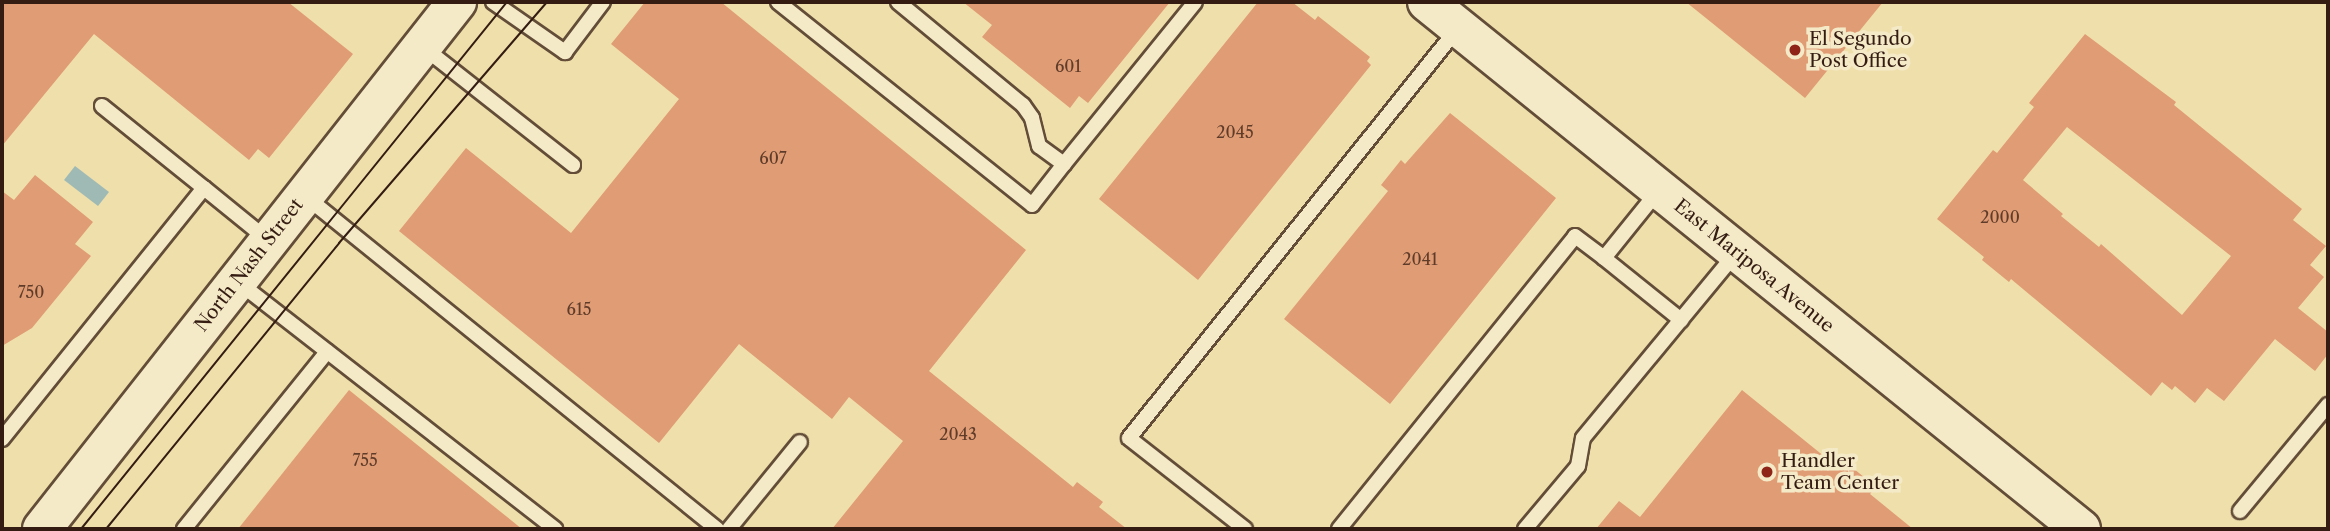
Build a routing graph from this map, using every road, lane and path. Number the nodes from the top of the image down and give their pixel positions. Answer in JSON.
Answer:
{"nodes":[{"id":1,"x":457,"y":2,"type":"edge"},
{"id":2,"x":493,"y":2,"type":"edge"},
{"id":3,"x":603,"y":2,"type":"edge"},
{"id":4,"x":778,"y":2,"type":"edge"},
{"id":5,"x":898,"y":2,"type":"edge"},
{"id":6,"x":1195,"y":2,"type":"edge"},
{"id":7,"x":1427,"y":2,"type":"edge"},
{"id":8,"x":1459,"y":27,"type":"junction"},
{"id":9,"x":422,"y":47,"type":"junction"},
{"id":10,"x":102,"y":106,"type":"dead end"},
{"id":11,"x":1064,"y":164,"type":"junction"},
{"id":12,"x":573,"y":165,"type":"dead end"},
{"id":13,"x":204,"y":188,"type":"junction"},
{"id":14,"x":1660,"y":189,"type":"junction"},
{"id":15,"x":304,"y":195,"type":"junction"},
{"id":16,"x":269,"y":240,"type":"junction"},
{"id":17,"x":1737,"y":252,"type":"junction"},
{"id":18,"x":1604,"y":258,"type":"junction"},
{"id":19,"x":237,"y":281,"type":"junction"},
{"id":20,"x":1681,"y":320,"type":"junction"},
{"id":21,"x":327,"y":352,"type":"junction"},
{"id":22,"x":2328,"y":405,"type":"edge"},
{"id":23,"x":2,"y":439,"type":"edge"},
{"id":24,"x":800,"y":442,"type":"dead end"},
{"id":25,"x":2240,"y":511,"type":"dead end"},
{"id":26,"x":42,"y":529,"type":"edge"},
{"id":27,"x":184,"y":529,"type":"edge"},
{"id":28,"x":555,"y":529,"type":"edge"},
{"id":29,"x":717,"y":529,"type":"edge"},
{"id":30,"x":729,"y":529,"type":"edge"},
{"id":31,"x":1245,"y":529,"type":"edge"},
{"id":32,"x":1339,"y":529,"type":"edge"},
{"id":33,"x":1525,"y":529,"type":"edge"},
{"id":34,"x":2081,"y":529,"type":"edge"}],
"edges":[{"from":1,"to":9,"type":"street","name":"North Nash Street"},
{"from":2,"to":3,"type":"lane"},
{"from":4,"to":11,"type":"lane"},
{"from":5,"to":11,"type":"lane"},
{"from":6,"to":11,"type":"lane"},
{"from":7,"to":8,"type":"street","name":"East Mariposa Avenue"},
{"from":8,"to":14,"type":"street","name":"East Mariposa Avenue"},
{"from":8,"to":31,"type":"lane"},
{"from":9,"to":12,"type":"lane"},
{"from":9,"to":15,"type":"street","name":"North Nash Street"},
{"from":10,"to":13,"type":"lane"},
{"from":13,"to":16,"type":"lane"},
{"from":13,"to":23,"type":"lane"},
{"from":14,"to":17,"type":"street","name":"East Mariposa Avenue"},
{"from":14,"to":18,"type":"lane"},
{"from":15,"to":16,"type":"street","name":"North Nash Street"},
{"from":15,"to":29,"type":"lane"},
{"from":16,"to":19,"type":"street","name":"North Nash Street"},
{"from":17,"to":20,"type":"lane"},
{"from":17,"to":34,"type":"street","name":"East Mariposa Avenue"},
{"from":18,"to":20,"type":"lane"},
{"from":18,"to":32,"type":"lane"},
{"from":19,"to":21,"type":"lane"},
{"from":19,"to":26,"type":"street","name":"North Nash Street"},
{"from":20,"to":33,"type":"lane"},
{"from":21,"to":27,"type":"lane"},
{"from":21,"to":28,"type":"lane"},
{"from":22,"to":25,"type":"lane"},
{"from":24,"to":30,"type":"lane"}]}
